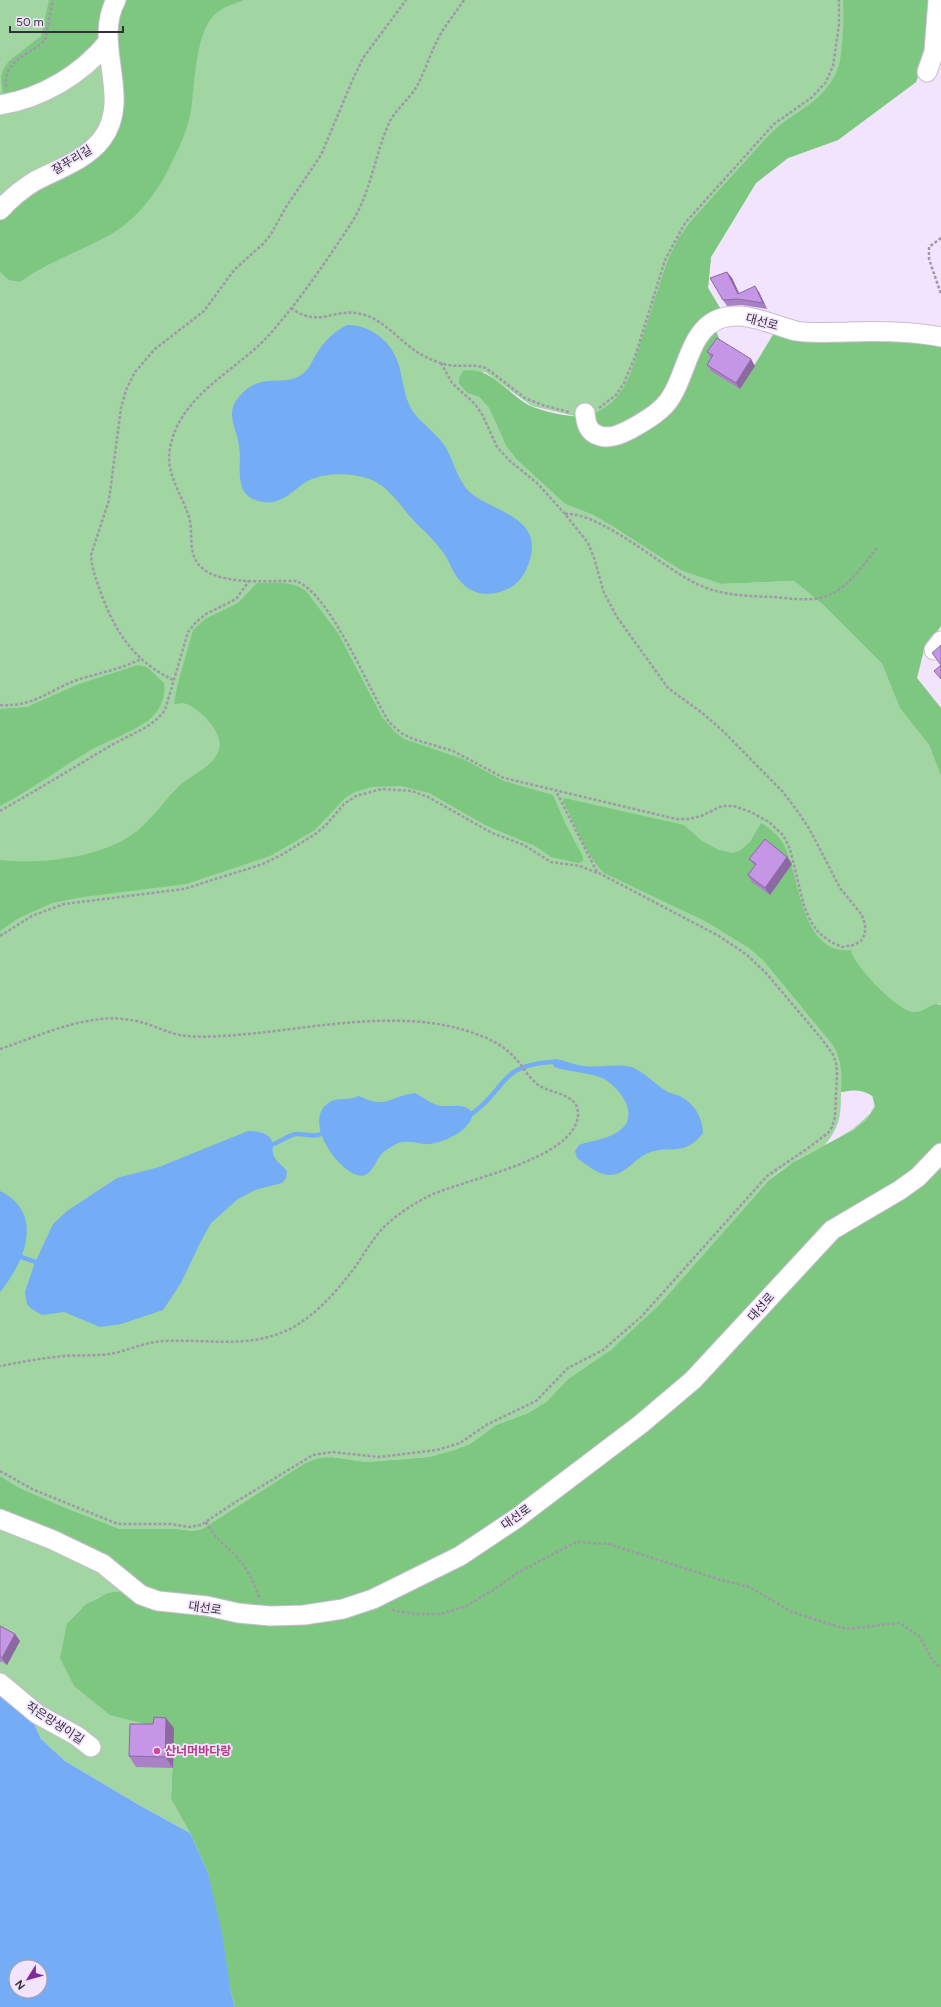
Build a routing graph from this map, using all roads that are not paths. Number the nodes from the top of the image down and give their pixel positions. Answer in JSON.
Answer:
{"nodes":[{"id":1,"x":116,"y":0,"type":"edge"},
{"id":2,"x":938,"y":0,"type":"edge"},
{"id":3,"x":108,"y":42,"type":"junction"},
{"id":4,"x":927,"y":72,"type":"dead end"},
{"id":5,"x":2,"y":104,"type":"edge"},
{"id":6,"x":0,"y":210,"type":"edge"},
{"id":7,"x":941,"y":337,"type":"edge"},
{"id":8,"x":585,"y":413,"type":"road end"},
{"id":9,"x":941,"y":1153,"type":"edge"},
{"id":10,"x":0,"y":1520,"type":"edge"},
{"id":11,"x":0,"y":1683,"type":"edge"},
{"id":12,"x":91,"y":1747,"type":"dead end"}],
"edges":[{"from":1,"to":3,"type":"lane","name":"잘푸리길"},
{"from":2,"to":4,"type":"lane"},
{"from":3,"to":5,"type":"lane"},
{"from":3,"to":6,"type":"lane","name":"잘푸리길"},
{"from":7,"to":8,"type":"lane","name":"대선로"},
{"from":9,"to":10,"type":"lane","name":"대선로"},
{"from":11,"to":12,"type":"lane","name":"작은망생이길"}]}
